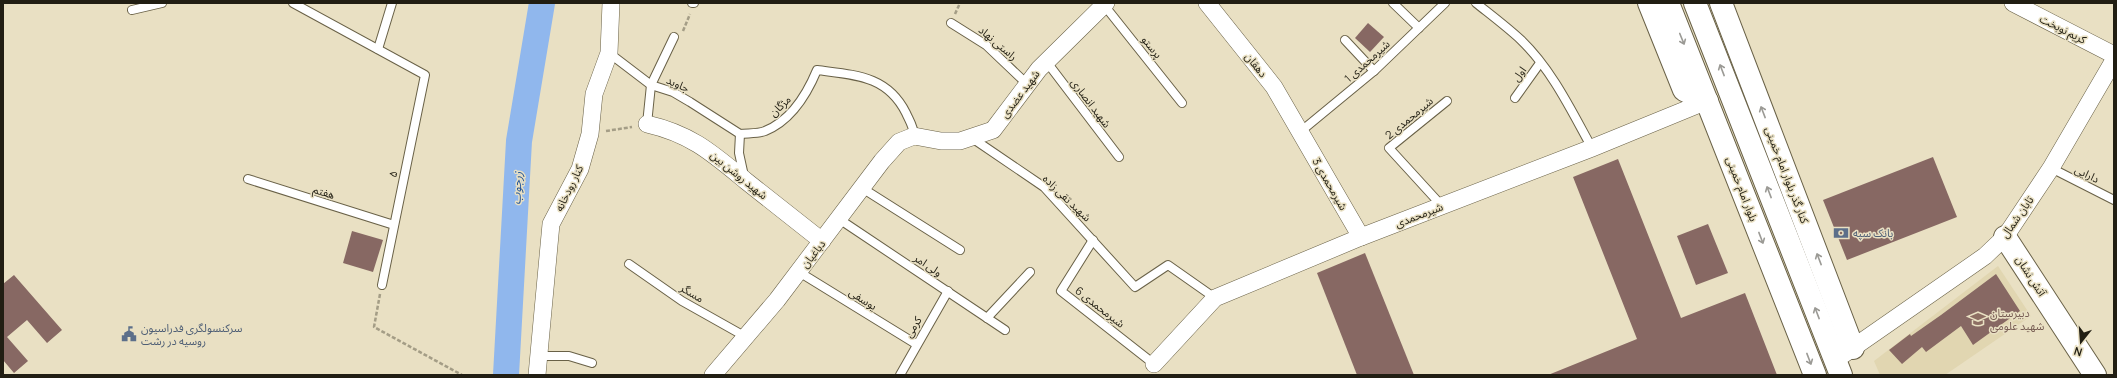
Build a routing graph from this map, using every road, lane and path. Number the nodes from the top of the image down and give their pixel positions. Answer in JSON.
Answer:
{"nodes":[{"id":1,"x":161,"y":3,"type":"edge"},
{"id":2,"x":293,"y":3,"type":"edge"},
{"id":3,"x":392,"y":3,"type":"edge"},
{"id":4,"x":611,"y":3,"type":"edge"},
{"id":5,"x":693,"y":3,"type":"edge"},
{"id":6,"x":1207,"y":3,"type":"edge"},
{"id":7,"x":1393,"y":3,"type":"edge"},
{"id":8,"x":1445,"y":3,"type":"edge"},
{"id":9,"x":1649,"y":3,"type":"edge"},
{"id":10,"x":1668,"y":3,"type":"edge"},
{"id":11,"x":1696,"y":3,"type":"edge"},
{"id":12,"x":1721,"y":3,"type":"edge"},
{"id":13,"x":2013,"y":3,"type":"edge"},
{"id":14,"x":1105,"y":4,"type":"edge"},
{"id":15,"x":1478,"y":4,"type":"edge"},
{"id":16,"x":132,"y":10,"type":"dead end"},
{"id":17,"x":950,"y":23,"type":"dead end"},
{"id":18,"x":1419,"y":28,"type":"junction"},
{"id":19,"x":674,"y":37,"type":"joint"},
{"id":20,"x":1345,"y":40,"type":"dead end"},
{"id":21,"x":378,"y":49,"type":"junction"},
{"id":22,"x":609,"y":53,"type":"junction"},
{"id":23,"x":2114,"y":55,"type":"edge"},
{"id":24,"x":2114,"y":60,"type":"edge"},
{"id":25,"x":1046,"y":61,"type":"junction"},
{"id":26,"x":1540,"y":63,"type":"junction"},
{"id":27,"x":1374,"y":71,"type":"junction"},
{"id":28,"x":1027,"y":84,"type":"junction"},
{"id":29,"x":651,"y":85,"type":"junction"},
{"id":30,"x":1515,"y":98,"type":"dead end"},
{"id":31,"x":1447,"y":101,"type":"dead end"},
{"id":32,"x":1707,"y":101,"type":"junction"},
{"id":33,"x":1182,"y":103,"type":"dead end"},
{"id":34,"x":647,"y":124,"type":"junction"},
{"id":35,"x":1300,"y":132,"type":"junction"},
{"id":36,"x":590,"y":134,"type":"junction"},
{"id":37,"x":740,"y":134,"type":"junction"},
{"id":38,"x":914,"y":136,"type":"junction"},
{"id":39,"x":971,"y":137,"type":"junction"},
{"id":40,"x":1592,"y":148,"type":"junction"},
{"id":41,"x":1119,"y":158,"type":"dead end"},
{"id":42,"x":2051,"y":168,"type":"junction"},
{"id":43,"x":248,"y":180,"type":"dead end"},
{"id":44,"x":746,"y":181,"type":"junction"},
{"id":45,"x":862,"y":188,"type":"junction"},
{"id":46,"x":2114,"y":200,"type":"edge"},
{"id":47,"x":1442,"y":206,"type":"junction"},
{"id":48,"x":839,"y":219,"type":"junction"},
{"id":49,"x":394,"y":225,"type":"junction"},
{"id":50,"x":1361,"y":237,"type":"junction"},
{"id":51,"x":2005,"y":237,"type":"junction"},
{"id":52,"x":1093,"y":240,"type":"junction"},
{"id":53,"x":822,"y":241,"type":"junction"},
{"id":54,"x":960,"y":250,"type":"dead end"},
{"id":55,"x":629,"y":264,"type":"dead end"},
{"id":56,"x":799,"y":272,"type":"junction"},
{"id":57,"x":1030,"y":272,"type":"dead end"},
{"id":58,"x":382,"y":285,"type":"joint"},
{"id":59,"x":948,"y":291,"type":"junction"},
{"id":60,"x":1215,"y":298,"type":"junction"},
{"id":61,"x":987,"y":318,"type":"junction"},
{"id":62,"x":1005,"y":330,"type":"dead end"},
{"id":63,"x":746,"y":337,"type":"junction"},
{"id":64,"x":916,"y":344,"type":"junction"},
{"id":65,"x":1853,"y":348,"type":"junction"},
{"id":66,"x":538,"y":356,"type":"junction"},
{"id":67,"x":592,"y":363,"type":"dead end"},
{"id":68,"x":1154,"y":364,"type":"joint"},
{"id":69,"x":1838,"y":367,"type":"edge"},
{"id":70,"x":462,"y":375,"type":"edge"},
{"id":71,"x":537,"y":375,"type":"edge"},
{"id":72,"x":713,"y":375,"type":"edge"},
{"id":73,"x":900,"y":375,"type":"edge"},
{"id":74,"x":1815,"y":375,"type":"edge"},
{"id":75,"x":2095,"y":375,"type":"edge"}],
"edges":[{"from":1,"to":16,"type":"lane"},
{"from":2,"to":21,"type":"lane","name":"۵"},
{"from":3,"to":21,"type":"lane"},
{"from":4,"to":22,"type":"street","name":"کنار رودخانه"},
{"from":5,"to":19,"type":"path"},
{"from":6,"to":35,"type":"street","name":"دهقان"},
{"from":7,"to":18,"type":"lane"},
{"from":8,"to":18,"type":"lane","name":"شیرمحمدی 1"},
{"from":9,"to":32,"type":"main road"},
{"from":10,"to":32,"type":"main road","name":"بلوار امام خمینی","one_way":true},
{"from":69,"to":11,"type":"main road","one_way":true},
{"from":65,"to":12,"type":"main road","name":"کنار گذر بلوار امام خمینی","one_way":true},
{"from":13,"to":23,"type":"street","name":"کریم نوبخت"},
{"from":14,"to":25,"type":"street","name":"شهید عضدی"},
{"from":14,"to":33,"type":"lane","name":"پرستو"},
{"from":15,"to":26,"type":"lane"},
{"from":17,"to":28,"type":"lane","name":"راستی نهاد"},
{"from":18,"to":27,"type":"lane","name":"شیرمحمدی 1"},
{"from":19,"to":29,"type":"lane"},
{"from":20,"to":27,"type":"lane"},
{"from":21,"to":49,"type":"lane","name":"۵"},
{"from":22,"to":29,"type":"lane","name":"جاوید"},
{"from":22,"to":36,"type":"street","name":"کنار رودخانه"},
{"from":24,"to":42,"type":"street","name":"تابان شمال"},
{"from":25,"to":28,"type":"street","name":"شهید عضدی"},
{"from":25,"to":41,"type":"lane","name":"شهید انصاری"},
{"from":26,"to":30,"type":"lane","name":"اول"},
{"from":26,"to":40,"type":"lane"},
{"from":27,"to":35,"type":"lane","name":"شیرمحمدی 1"},
{"from":28,"to":39,"type":"street","name":"شهید عضدی"},
{"from":29,"to":34,"type":"lane"},
{"from":29,"to":37,"type":"lane","name":"جاوید"},
{"from":31,"to":47,"type":"lane","name":"شیرمحمدی 2"},
{"from":32,"to":40,"type":"street","name":"شیرمحمدی"},
{"from":32,"to":74,"type":"main road","name":"بلوار امام خمینی","one_way":true},
{"from":34,"to":36,"type":"path"},
{"from":34,"to":44,"type":"street","name":"شهید روشن بین"},
{"from":35,"to":50,"type":"street","name":"شیرمحمدی 3"},
{"from":36,"to":66,"type":"street","name":"کنار رودخانه"},
{"from":37,"to":38,"type":"lane","name":"مژگان"},
{"from":37,"to":44,"type":"lane"},
{"from":38,"to":39,"type":"street","name":"شهید عضدی"},
{"from":38,"to":45,"type":"street","name":"دباغیان"},
{"from":39,"to":52,"type":"lane","name":"شهید تقی زاده"},
{"from":40,"to":47,"type":"street","name":"شیرمحمدی"},
{"from":42,"to":46,"type":"lane","name":"دارایی"},
{"from":42,"to":51,"type":"street","name":"تابان شمال"},
{"from":43,"to":49,"type":"lane","name":"هفتم"},
{"from":44,"to":53,"type":"street","name":"شهید روشن بین"},
{"from":45,"to":48,"type":"street","name":"دباغیان"},
{"from":45,"to":54,"type":"lane"},
{"from":47,"to":50,"type":"street","name":"شیرمحمدی"},
{"from":48,"to":53,"type":"street","name":"دباغیان"},
{"from":48,"to":59,"type":"lane","name":"ولی امر"},
{"from":49,"to":58,"type":"lane","name":"۵"},
{"from":50,"to":60,"type":"street","name":"شیرمحمدی"},
{"from":51,"to":65,"type":"street","name":"تابان شمال"},
{"from":51,"to":75,"type":"main road","name":"آتش نشان"},
{"from":52,"to":60,"type":"lane","name":"شهید تقی زاده"},
{"from":52,"to":68,"type":"lane","name":"شیرمحمدی 6"},
{"from":53,"to":56,"type":"street","name":"دباغیان"},
{"from":55,"to":63,"type":"lane","name":"مسگر"},
{"from":56,"to":63,"type":"street","name":"دباغیان"},
{"from":56,"to":64,"type":"lane","name":"یوسفی"},
{"from":57,"to":61,"type":"lane"},
{"from":58,"to":70,"type":"path"},
{"from":59,"to":61,"type":"lane","name":"ولی امر"},
{"from":59,"to":64,"type":"lane","name":"کرمی"},
{"from":60,"to":68,"type":"street","name":"شیرمحمدی"},
{"from":61,"to":62,"type":"lane","name":"ولی امر"},
{"from":63,"to":72,"type":"street","name":"دباغیان"},
{"from":64,"to":73,"type":"lane","name":"کرمی"},
{"from":65,"to":69,"type":"street","name":"تابان شمال"},
{"from":66,"to":67,"type":"lane"},
{"from":66,"to":71,"type":"street","name":"کنار رودخانه"}]}
